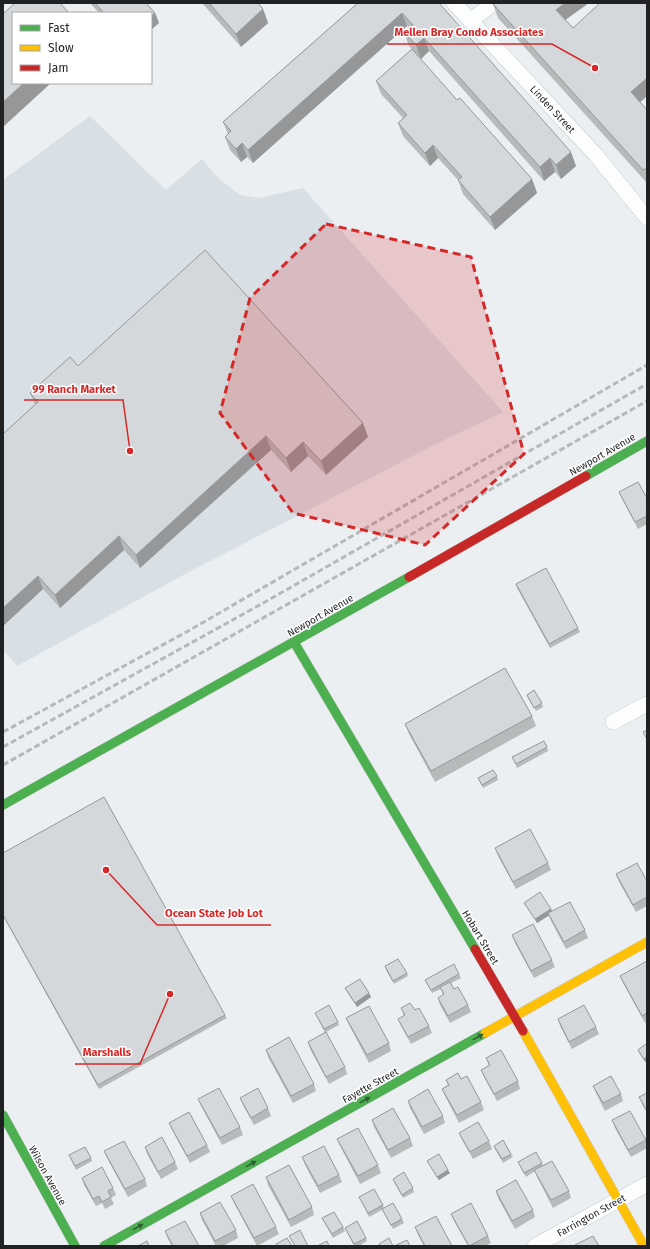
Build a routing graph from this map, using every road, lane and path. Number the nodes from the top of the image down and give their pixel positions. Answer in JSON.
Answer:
{"nodes":[{"id":1,"x":454,"y":3,"type":"edge"},
{"id":2,"x":494,"y":3,"type":"edge"},
{"id":3,"x":470,"y":21,"type":"junction"},
{"id":4,"x":646,"y":216,"type":"edge"},
{"id":5,"x":647,"y":441,"type":"edge"},
{"id":6,"x":294,"y":642,"type":"junction"},
{"id":7,"x":647,"y":704,"type":"edge"},
{"id":8,"x":613,"y":722,"type":"dead end"},
{"id":9,"x":3,"y":805,"type":"edge"},
{"id":10,"x":647,"y":942,"type":"edge"},
{"id":11,"x":514,"y":1017,"type":"junction"},
{"id":12,"x":3,"y":1115,"type":"edge"},
{"id":13,"x":647,"y":1184,"type":"edge"},
{"id":14,"x":618,"y":1200,"type":"junction"},
{"id":15,"x":75,"y":1246,"type":"edge"},
{"id":16,"x":104,"y":1246,"type":"edge"},
{"id":17,"x":535,"y":1246,"type":"edge"},
{"id":18,"x":644,"y":1246,"type":"edge"}],
"edges":[{"from":1,"to":3,"type":"street","name":"Linden Street"},
{"from":2,"to":3,"type":"street"},
{"from":3,"to":4,"type":"street","name":"Linden Street"},
{"from":5,"to":6,"type":"street","name":"Newport Avenue"},
{"from":6,"to":9,"type":"street","name":"Newport Avenue"},
{"from":6,"to":11,"type":"street","name":"Hobart Street"},
{"from":7,"to":8,"type":"street"},
{"from":10,"to":11,"type":"street","name":"Fayette Street"},
{"from":11,"to":14,"type":"street","name":"Hobart Street"},
{"from":16,"to":11,"type":"street","name":"Fayette Street","one_way":true},
{"from":12,"to":15,"type":"street","name":"Wilson Avenue"},
{"from":13,"to":14,"type":"street","name":"Farrington Street"},
{"from":14,"to":17,"type":"street","name":"Farrington Street"},
{"from":14,"to":18,"type":"street","name":"Hobart Street"}]}
